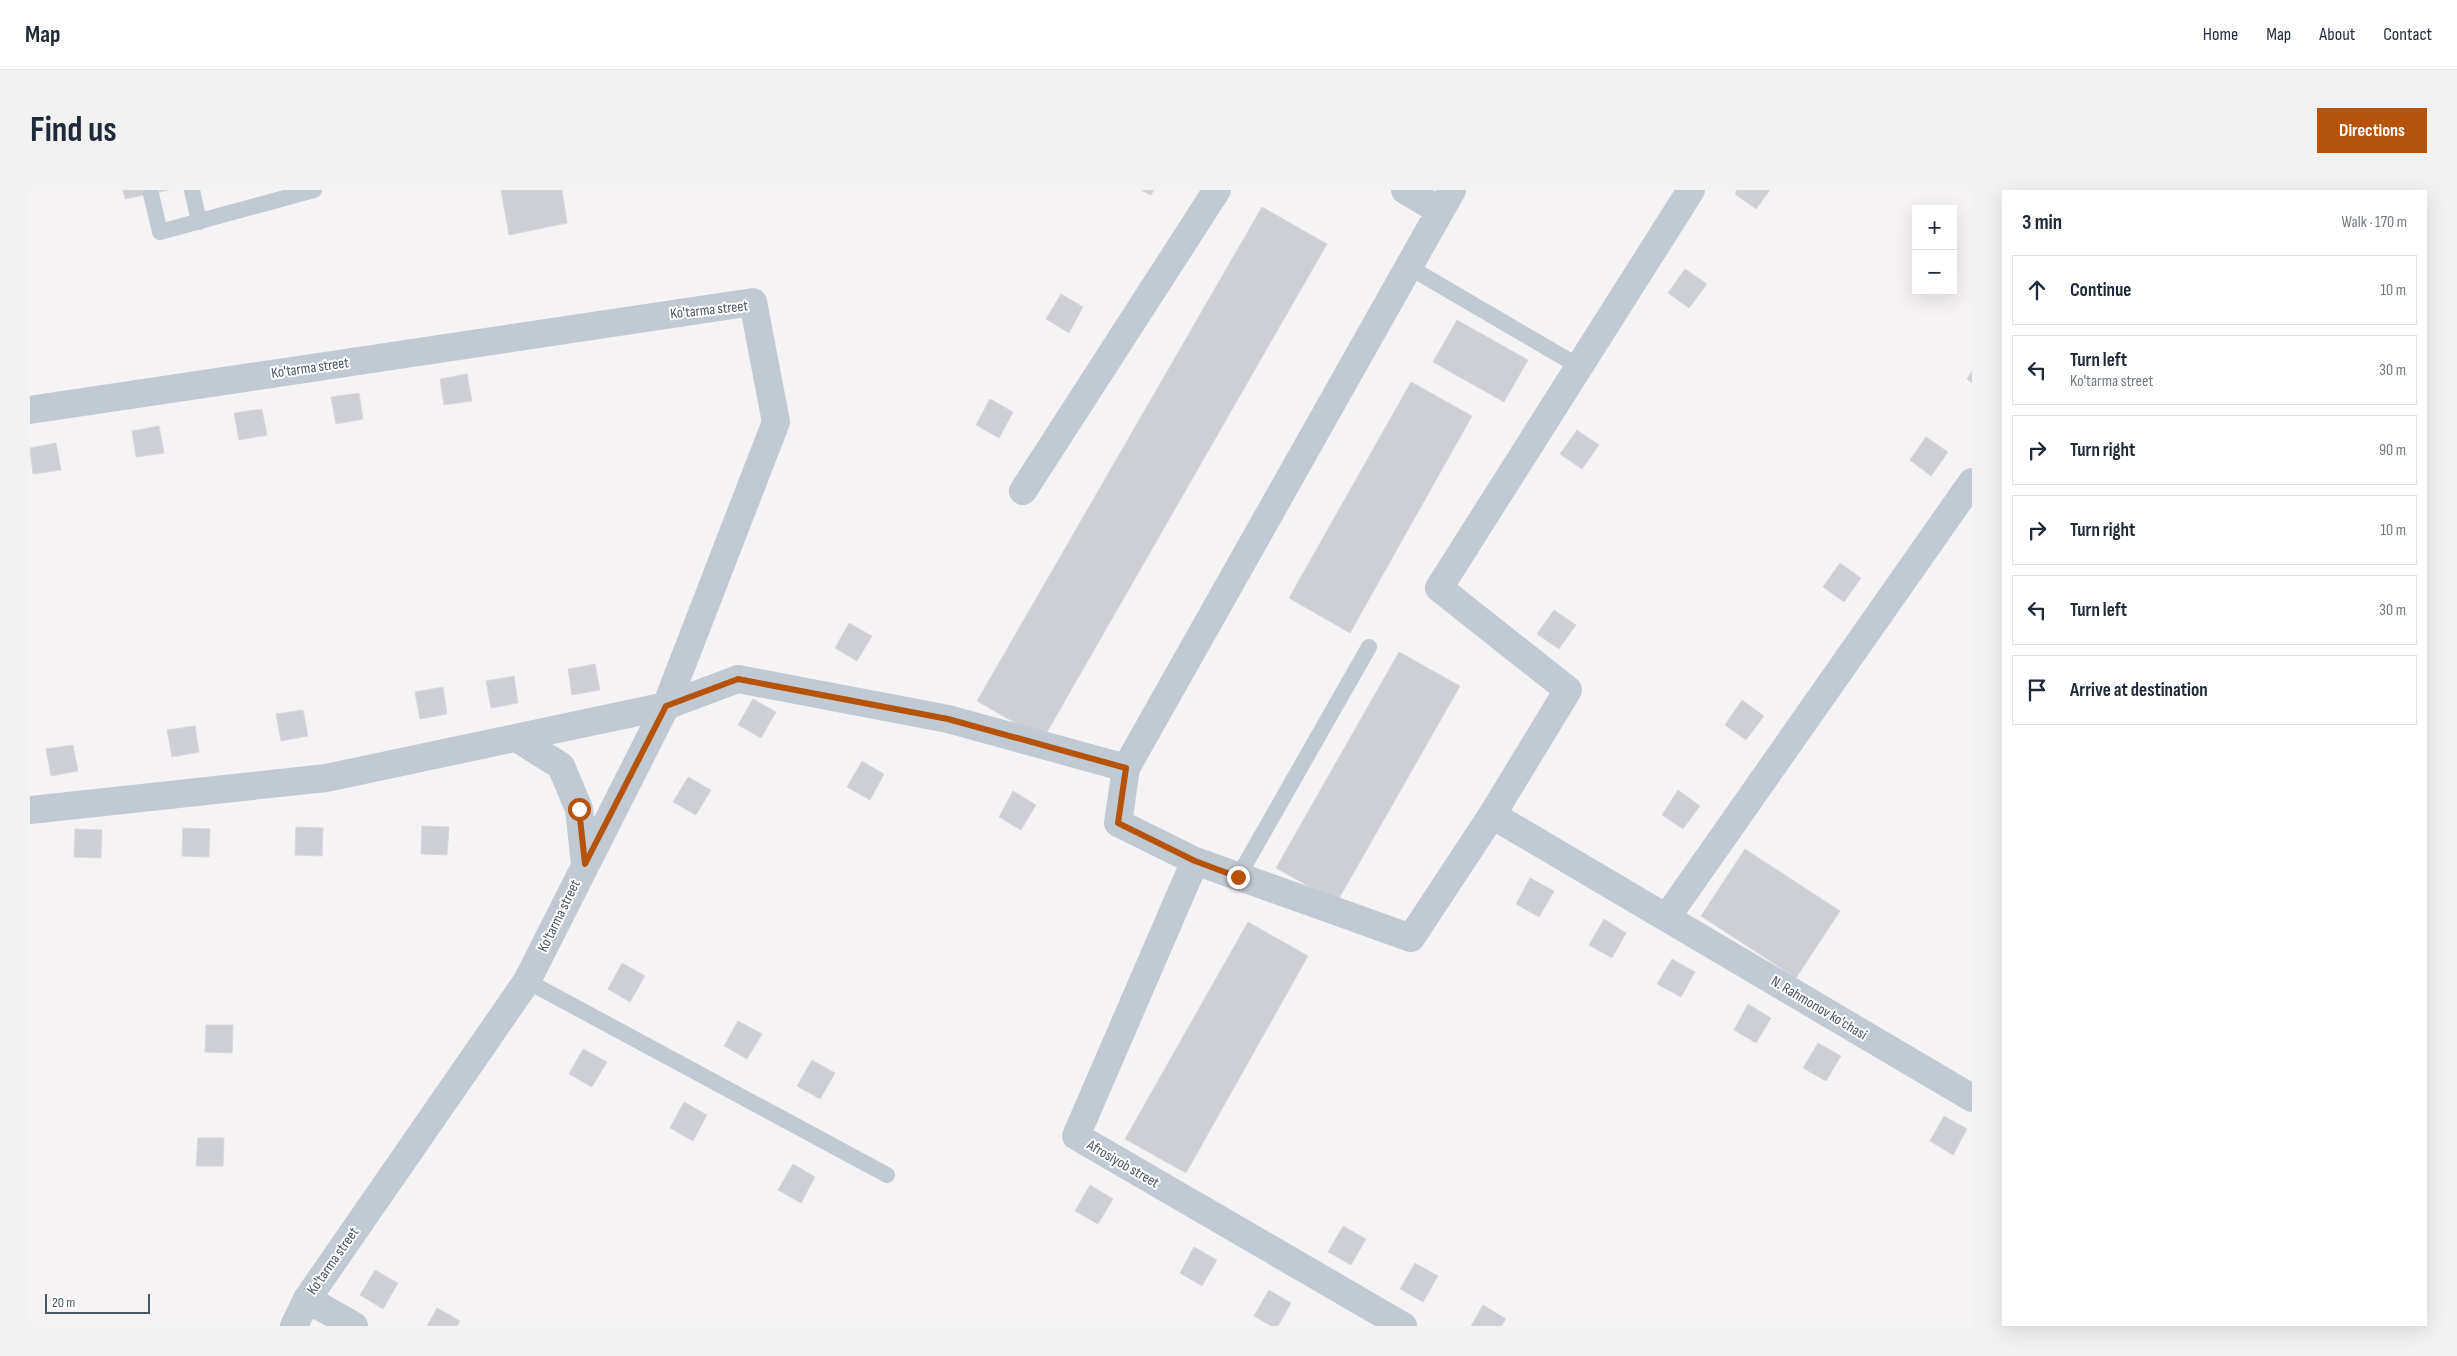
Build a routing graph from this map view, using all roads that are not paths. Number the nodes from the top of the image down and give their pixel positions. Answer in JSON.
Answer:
{"nodes":[{"id":1,"x":192,"y":190,"type":"edge"},
{"id":2,"x":314,"y":190,"type":"edge"},
{"id":3,"x":1217,"y":190,"type":"edge"},
{"id":4,"x":1405,"y":190,"type":"edge"},
{"id":5,"x":1691,"y":190,"type":"edge"},
{"id":6,"x":151,"y":194,"type":"dead end"},
{"id":7,"x":1446,"y":201,"type":"edge"},
{"id":8,"x":199,"y":222,"type":"junction"},
{"id":9,"x":1409,"y":267,"type":"junction"},
{"id":10,"x":1580,"y":367,"type":"junction"},
{"id":11,"x":30,"y":410,"type":"edge"},
{"id":12,"x":1972,"y":482,"type":"edge"},
{"id":13,"x":1023,"y":491,"type":"dead end"},
{"id":14,"x":1369,"y":647,"type":"dead end"},
{"id":15,"x":666,"y":706,"type":"junction"},
{"id":16,"x":518,"y":739,"type":"junction"},
{"id":17,"x":1126,"y":768,"type":"junction"},
{"id":18,"x":30,"y":810,"type":"edge"},
{"id":19,"x":1492,"y":815,"type":"junction"},
{"id":20,"x":1195,"y":861,"type":"junction"},
{"id":21,"x":585,"y":864,"type":"junction"},
{"id":22,"x":1238,"y":877,"type":"junction"},
{"id":23,"x":1667,"y":916,"type":"junction"},
{"id":24,"x":527,"y":981,"type":"junction"},
{"id":25,"x":1972,"y":1098,"type":"edge"},
{"id":26,"x":887,"y":1175,"type":"dead end"},
{"id":27,"x":307,"y":1300,"type":"junction"},
{"id":28,"x":294,"y":1326,"type":"edge"},
{"id":29,"x":354,"y":1326,"type":"edge"},
{"id":30,"x":1403,"y":1326,"type":"edge"}],
"edges":[{"from":1,"to":8,"type":"lane"},
{"from":2,"to":8,"type":"lane"},
{"from":3,"to":13,"type":"street"},
{"from":4,"to":7,"type":"street"},
{"from":5,"to":10,"type":"street"},
{"from":6,"to":8,"type":"lane"},
{"from":7,"to":9,"type":"street"},
{"from":9,"to":10,"type":"lane"},
{"from":9,"to":17,"type":"street"},
{"from":10,"to":19,"type":"street"},
{"from":11,"to":15,"type":"street","name":"Ko'tarma street"},
{"from":12,"to":23,"type":"street"},
{"from":14,"to":22,"type":"lane"},
{"from":15,"to":16,"type":"street"},
{"from":15,"to":17,"type":"street"},
{"from":15,"to":21,"type":"street","name":"Ko'tarma street"},
{"from":16,"to":18,"type":"street"},
{"from":16,"to":21,"type":"street"},
{"from":17,"to":20,"type":"street"},
{"from":19,"to":22,"type":"street"},
{"from":19,"to":23,"type":"street","name":"N. Rahmonov ko'chasi"},
{"from":20,"to":22,"type":"street"},
{"from":20,"to":30,"type":"street","name":"Afrosiyob street"},
{"from":21,"to":24,"type":"street","name":"Ko'tarma street"},
{"from":23,"to":25,"type":"street","name":"N. Rahmonov ko'chasi"},
{"from":24,"to":26,"type":"lane"},
{"from":24,"to":27,"type":"street","name":"Ko'tarma street"},
{"from":27,"to":28,"type":"street"},
{"from":27,"to":29,"type":"street","name":"Ko'tarma street"}]}
